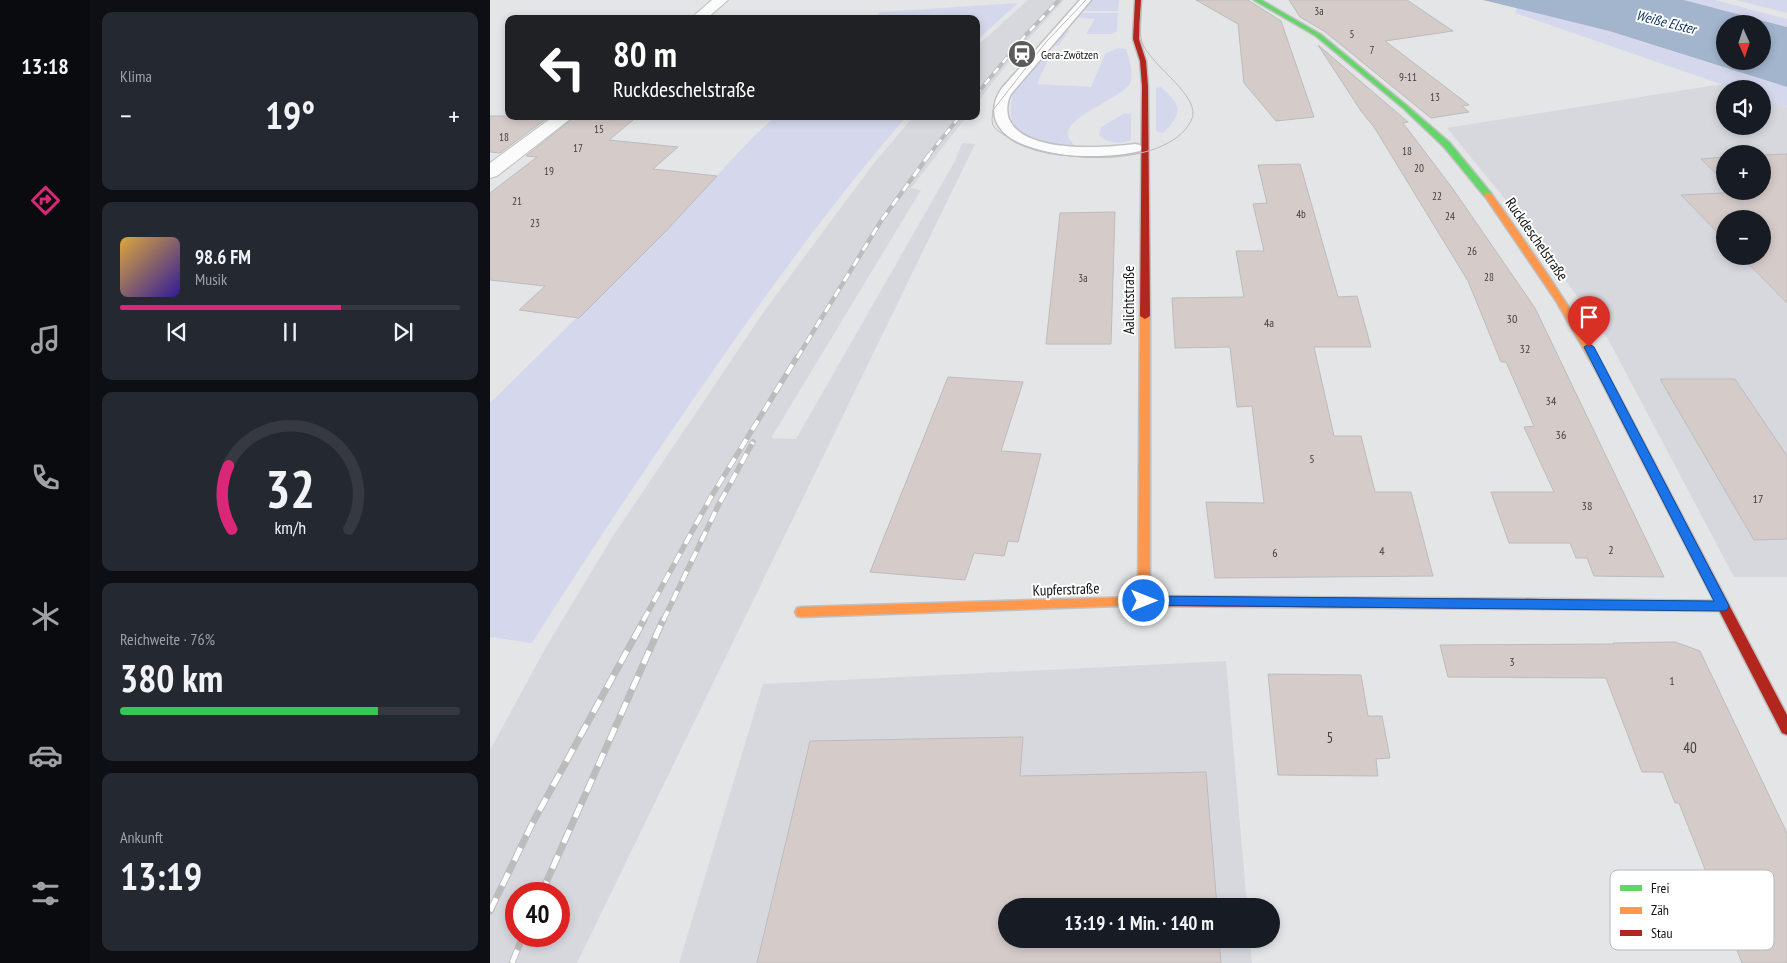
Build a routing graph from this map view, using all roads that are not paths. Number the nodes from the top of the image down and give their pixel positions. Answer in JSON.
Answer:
{"nodes":[{"id":1,"x":721,"y":0,"type":"edge"},
{"id":2,"x":1086,"y":0,"type":"edge"},
{"id":3,"x":1138,"y":0,"type":"edge"},
{"id":4,"x":1257,"y":0,"type":"edge"},
{"id":5,"x":702,"y":15,"type":"edge"},
{"id":6,"x":560,"y":120,"type":"edge"},
{"id":7,"x":1135,"y":148,"type":"dead end"},
{"id":8,"x":490,"y":172,"type":"edge"},
{"id":9,"x":1144,"y":601,"type":"junction"},
{"id":10,"x":1723,"y":606,"type":"junction"},
{"id":11,"x":801,"y":612,"type":"dead end"},
{"id":12,"x":1787,"y":729,"type":"edge"}],
"edges":[{"from":1,"to":5,"type":"street"},
{"from":2,"to":7,"type":"lane"},
{"from":3,"to":9,"type":"street","name":"Aalichtstraße"},
{"from":4,"to":10,"type":"street","name":"Ruckdeschelstraße"},
{"from":6,"to":8,"type":"street"},
{"from":9,"to":10,"type":"street","name":"Kupferstraße"},
{"from":9,"to":11,"type":"street","name":"Kupferstraße"},
{"from":10,"to":12,"type":"street","name":"Ruckdeschelstraße"}]}
